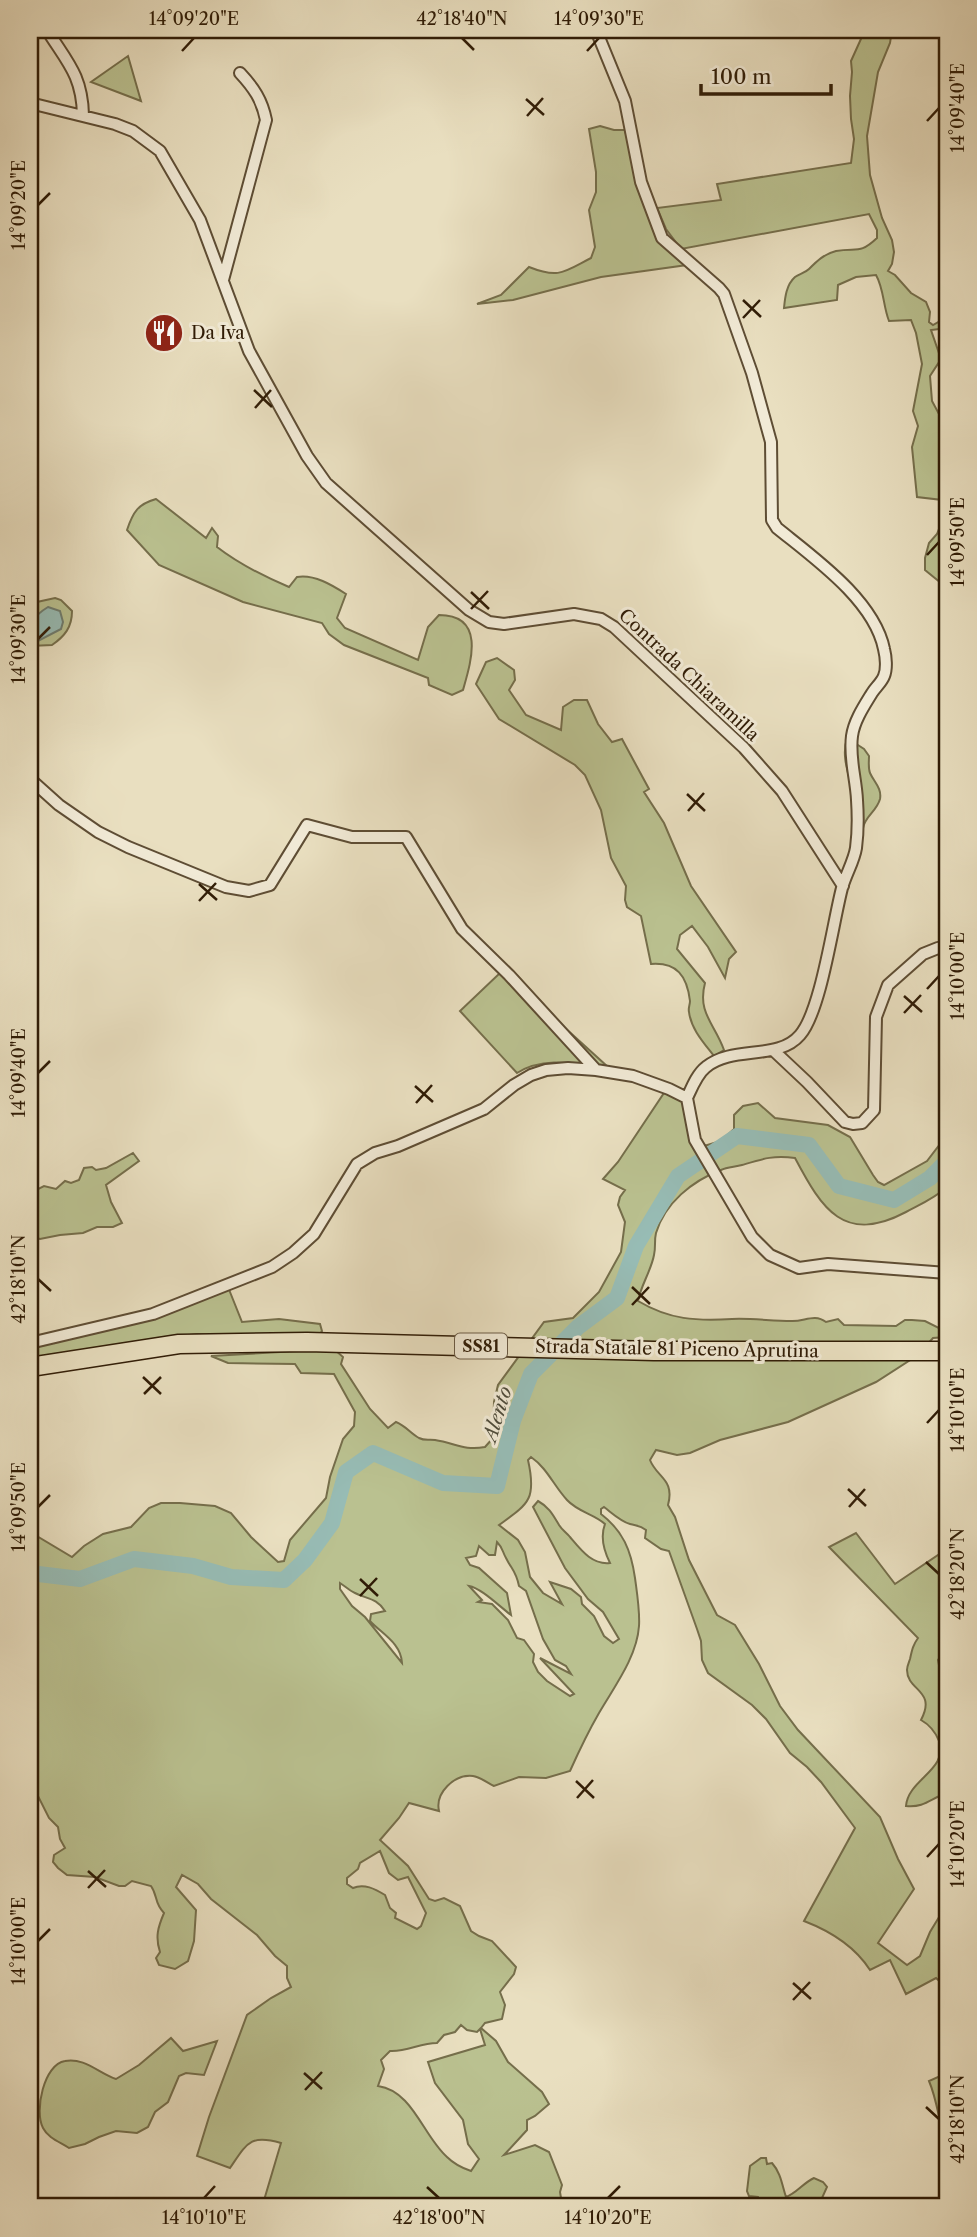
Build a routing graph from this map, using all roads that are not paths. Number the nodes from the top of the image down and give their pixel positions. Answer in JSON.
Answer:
{"nodes":[{"id":1,"x":47,"y":30,"type":"edge"},
{"id":2,"x":596,"y":30,"type":"edge"},
{"id":3,"x":240,"y":73,"type":"dead end"},
{"id":4,"x":30,"y":103,"type":"edge"},
{"id":5,"x":83,"y":115,"type":"junction"},
{"id":6,"x":223,"y":280,"type":"junction"},
{"id":7,"x":30,"y":779,"type":"edge"},
{"id":8,"x":843,"y":886,"type":"junction"},
{"id":9,"x":947,"y":946,"type":"edge"},
{"id":10,"x":773,"y":1050,"type":"junction"},
{"id":11,"x":596,"y":1070,"type":"junction"},
{"id":12,"x":687,"y":1098,"type":"junction"},
{"id":13,"x":947,"y":1273,"type":"edge"},
{"id":14,"x":30,"y":1343,"type":"edge"},
{"id":15,"x":947,"y":1351,"type":"edge"},
{"id":16,"x":30,"y":1367,"type":"edge"}],
"edges":[{"from":1,"to":5,"type":"street"},
{"from":2,"to":8,"type":"street"},
{"from":3,"to":6,"type":"street"},
{"from":4,"to":5,"type":"street","name":"Contrada Chiaramilla"},
{"from":5,"to":6,"type":"street","name":"Contrada Chiaramilla"},
{"from":6,"to":8,"type":"street","name":"Contrada Chiaramilla"},
{"from":7,"to":11,"type":"street"},
{"from":8,"to":10,"type":"street"},
{"from":9,"to":10,"type":"street"},
{"from":10,"to":12,"type":"street"},
{"from":11,"to":12,"type":"street"},
{"from":11,"to":14,"type":"street"},
{"from":12,"to":13,"type":"street"},
{"from":15,"to":16,"type":"highway","name":"Strada Statale 81 Piceno Aprutina","number":"SS81"}]}
